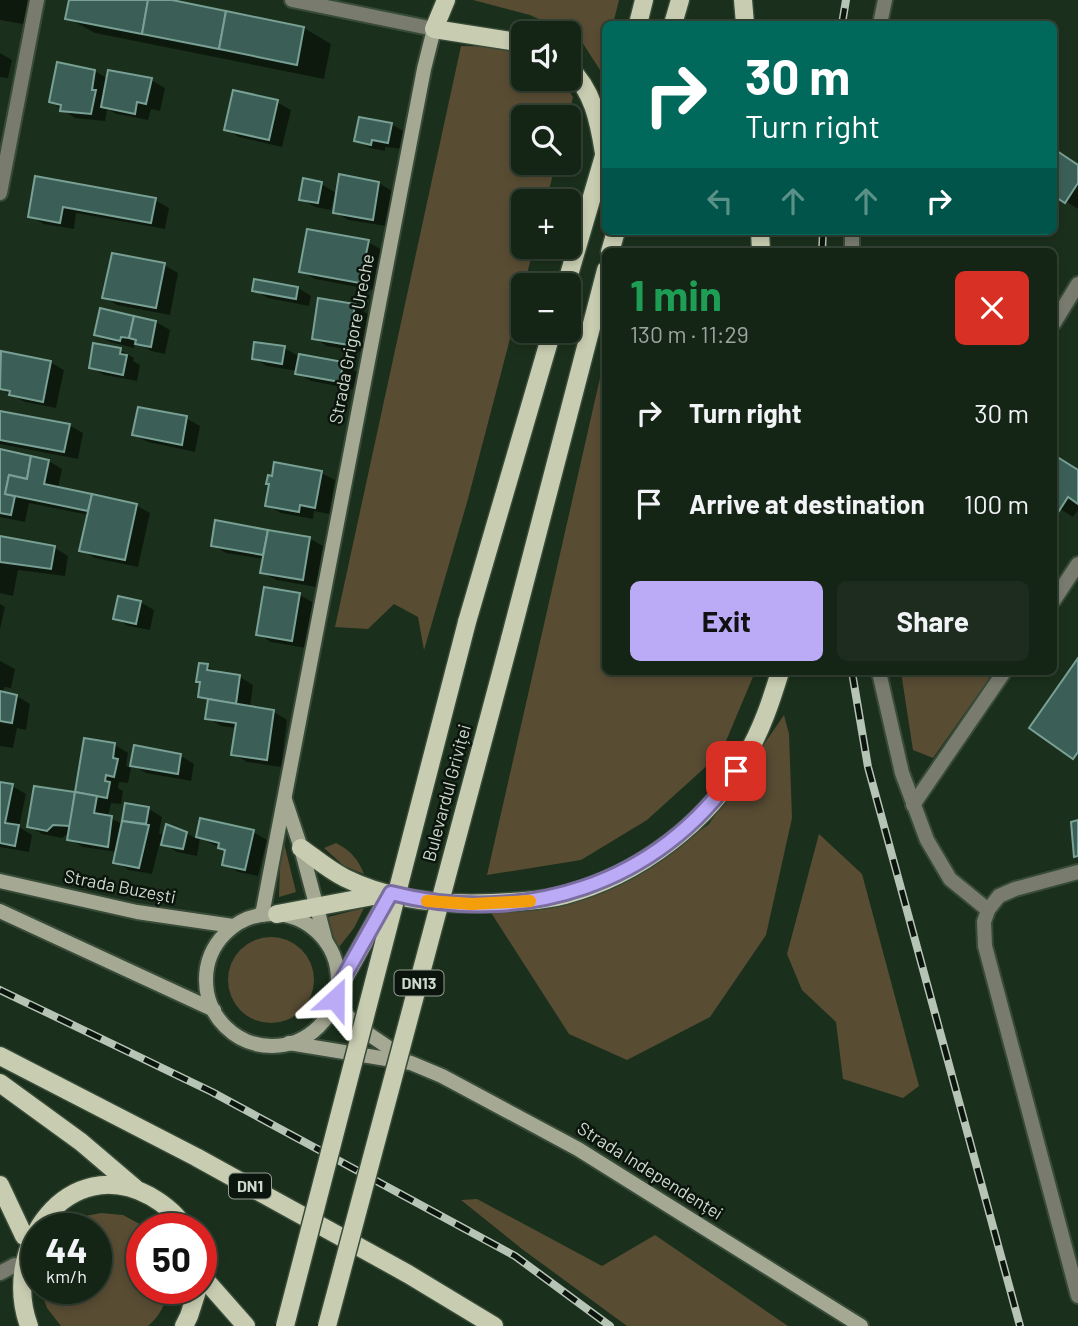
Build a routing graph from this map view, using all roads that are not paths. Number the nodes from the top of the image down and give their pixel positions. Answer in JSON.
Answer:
{"nodes":[{"id":1,"x":37,"y":0,"type":"edge"},
{"id":2,"x":292,"y":0,"type":"edge"},
{"id":3,"x":446,"y":0,"type":"edge"},
{"id":4,"x":644,"y":0,"type":"edge"},
{"id":5,"x":680,"y":0,"type":"edge"},
{"id":6,"x":743,"y":0,"type":"edge"},
{"id":7,"x":885,"y":0,"type":"edge"},
{"id":8,"x":639,"y":21,"type":"edge"},
{"id":9,"x":674,"y":21,"type":"edge"},
{"id":10,"x":745,"y":21,"type":"edge"},
{"id":11,"x":881,"y":21,"type":"edge"},
{"id":12,"x":434,"y":29,"type":"junction"},
{"id":13,"x":511,"y":41,"type":"edge"},
{"id":14,"x":581,"y":80,"type":"edge"},
{"id":15,"x":602,"y":137,"type":"edge"},
{"id":16,"x":602,"y":161,"type":"edge"},
{"id":17,"x":0,"y":193,"type":"edge"},
{"id":18,"x":569,"y":273,"type":"edge"},
{"id":19,"x":1078,"y":285,"type":"edge"},
{"id":20,"x":602,"y":292,"type":"edge"},
{"id":21,"x":598,"y":315,"type":"edge"},
{"id":22,"x":1057,"y":318,"type":"edge"},
{"id":23,"x":548,"y":343,"type":"edge"},
{"id":24,"x":1078,"y":565,"type":"edge"},
{"id":25,"x":1057,"y":596,"type":"edge"},
{"id":26,"x":779,"y":675,"type":"edge"},
{"id":27,"x":880,"y":675,"type":"edge"},
{"id":28,"x":1002,"y":675,"type":"edge"},
{"id":29,"x":284,"y":799,"type":"junction"},
{"id":30,"x":913,"y":804,"type":"junction"},
{"id":31,"x":301,"y":848,"type":"junction"},
{"id":32,"x":1078,"y":872,"type":"edge"},
{"id":33,"x":0,"y":881,"type":"edge"},
{"id":34,"x":391,"y":893,"type":"junction"},
{"id":35,"x":318,"y":907,"type":"junction"},
{"id":36,"x":988,"y":910,"type":"junction"},
{"id":37,"x":0,"y":911,"type":"edge"},
{"id":38,"x":269,"y":914,"type":"junction"},
{"id":39,"x":233,"y":926,"type":"junction"},
{"id":40,"x":327,"y":944,"type":"junction"},
{"id":41,"x":335,"y":997,"type":"junction"},
{"id":42,"x":214,"y":1010,"type":"junction"},
{"id":43,"x":289,"y":1043,"type":"junction"},
{"id":44,"x":0,"y":1056,"type":"edge"},
{"id":45,"x":411,"y":1063,"type":"junction"},
{"id":46,"x":0,"y":1083,"type":"edge"},
{"id":47,"x":0,"y":1185,"type":"edge"},
{"id":48,"x":138,"y":1190,"type":"junction"},
{"id":49,"x":42,"y":1213,"type":"edge"},
{"id":50,"x":171,"y":1213,"type":"edge"},
{"id":51,"x":21,"y":1232,"type":"edge"},
{"id":52,"x":21,"y":1240,"type":"edge"},
{"id":53,"x":7,"y":1269,"type":"edge"},
{"id":54,"x":217,"y":1293,"type":"edge"},
{"id":55,"x":1078,"y":1296,"type":"edge"},
{"id":56,"x":193,"y":1304,"type":"edge"},
{"id":57,"x":29,"y":1326,"type":"edge"},
{"id":58,"x":184,"y":1326,"type":"edge"},
{"id":59,"x":246,"y":1326,"type":"edge"},
{"id":60,"x":285,"y":1326,"type":"edge"},
{"id":61,"x":327,"y":1326,"type":"edge"},
{"id":62,"x":494,"y":1326,"type":"edge"},
{"id":63,"x":861,"y":1326,"type":"edge"}],
"edges":[{"from":1,"to":17,"type":"street"},
{"from":2,"to":12,"type":"street"},
{"from":3,"to":12,"type":"main road"},
{"from":4,"to":8,"type":"main road"},
{"from":5,"to":9,"type":"main road"},
{"from":6,"to":10,"type":"main road"},
{"from":7,"to":11,"type":"street"},
{"from":12,"to":13,"type":"main road"},
{"from":12,"to":29,"type":"main road","name":"Strada Grigore Ureche"},
{"from":14,"to":15,"type":"main road"},
{"from":16,"to":18,"type":"main road"},
{"from":19,"to":22,"type":"street"},
{"from":20,"to":21,"type":"main road","name":"Bulevardul Griviței","number":"DN13"},
{"from":21,"to":61,"type":"main road","name":"Bulevardul Griviței","number":"DN13","bridge":true},
{"from":23,"to":60,"type":"main road","name":"Bulevardul Griviței","number":"DN13","bridge":true},
{"from":24,"to":25,"type":"street"},
{"from":26,"to":34,"type":"main road"},
{"from":27,"to":30,"type":"street"},
{"from":28,"to":30,"type":"street"},
{"from":29,"to":31,"type":"main road","name":"Strada Grigore Ureche"},
{"from":29,"to":38,"type":"main road","name":"Strada Grigore Ureche"},
{"from":30,"to":36,"type":"street"},
{"from":31,"to":34,"type":"main road"},
{"from":31,"to":35,"type":"main road","name":"Strada Grigore Ureche"},
{"from":32,"to":36,"type":"street"},
{"from":33,"to":39,"type":"main road","name":"Strada Buzești"},
{"from":34,"to":35,"type":"main road"},
{"from":34,"to":41,"type":"main road"},
{"from":35,"to":38,"type":"main road"},
{"from":35,"to":40,"type":"main road","name":"Strada Grigore Ureche"},
{"from":36,"to":55,"type":"street"},
{"from":37,"to":42,"type":"main road"},
{"from":38,"to":39,"type":"main road"},
{"from":38,"to":40,"type":"main road"},
{"from":39,"to":42,"type":"main road"},
{"from":40,"to":41,"type":"main road"},
{"from":41,"to":43,"type":"main road"},
{"from":41,"to":45,"type":"main road","name":"Strada Independenței"},
{"from":42,"to":43,"type":"main road"},
{"from":43,"to":45,"type":"main road","name":"Strada Independenței"},
{"from":44,"to":62,"type":"main road","number":"DN1"},
{"from":45,"to":63,"type":"main road","name":"Strada Independenței"},
{"from":46,"to":48,"type":"main road"},
{"from":47,"to":51,"type":"main road"},
{"from":48,"to":49,"type":"main road"},
{"from":48,"to":50,"type":"main road"},
{"from":52,"to":53,"type":"main road"},
{"from":53,"to":57,"type":"main road"},
{"from":54,"to":59,"type":"main road"},
{"from":56,"to":58,"type":"main road"}]}
